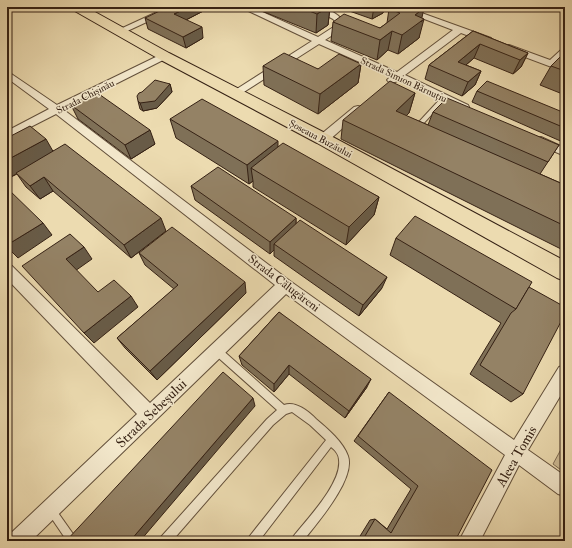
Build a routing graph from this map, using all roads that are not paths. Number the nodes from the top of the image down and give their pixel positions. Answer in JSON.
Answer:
{"nodes":[{"id":1,"x":77,"y":7,"type":"edge"},
{"id":2,"x":175,"y":7,"type":"edge"},
{"id":3,"x":244,"y":7,"type":"edge"},
{"id":4,"x":315,"y":7,"type":"edge"},
{"id":5,"x":397,"y":7,"type":"edge"},
{"id":6,"x":559,"y":7,"type":"edge"},
{"id":7,"x":565,"y":9,"type":"edge"},
{"id":8,"x":459,"y":30,"type":"junction"},
{"id":9,"x":120,"y":31,"type":"junction"},
{"id":10,"x":320,"y":40,"type":"junction"},
{"id":11,"x":565,"y":51,"type":"edge"},
{"id":12,"x":164,"y":56,"type":"junction"},
{"id":13,"x":551,"y":64,"type":"junction"},
{"id":14,"x":565,"y":69,"type":"edge"},
{"id":15,"x":7,"y":74,"type":"edge"},
{"id":16,"x":398,"y":75,"type":"junction"},
{"id":17,"x":386,"y":85,"type":"edge"},
{"id":18,"x":236,"y":94,"type":"junction"},
{"id":19,"x":444,"y":98,"type":"junction"},
{"id":20,"x":363,"y":104,"type":"edge"},
{"id":21,"x":57,"y":110,"type":"junction"},
{"id":22,"x":472,"y":111,"type":"edge"},
{"id":23,"x":7,"y":135,"type":"edge"},
{"id":24,"x":428,"y":136,"type":"edge"},
{"id":25,"x":529,"y":136,"type":"edge"},
{"id":26,"x":323,"y":139,"type":"junction"},
{"id":27,"x":565,"y":152,"type":"edge"},
{"id":28,"x":7,"y":270,"type":"edge"},
{"id":29,"x":565,"y":272,"type":"edge"},
{"id":30,"x":285,"y":285,"type":"junction"},
{"id":31,"x":216,"y":350,"type":"junction"},
{"id":32,"x":565,"y":373,"type":"edge"},
{"id":33,"x":283,"y":410,"type":"junction"},
{"id":34,"x":149,"y":414,"type":"junction"},
{"id":35,"x":331,"y":440,"type":"junction"},
{"id":36,"x":516,"y":453,"type":"junction"},
{"id":37,"x":565,"y":487,"type":"edge"},
{"id":38,"x":50,"y":509,"type":"junction"},
{"id":39,"x":17,"y":541,"type":"edge"},
{"id":40,"x":73,"y":541,"type":"edge"},
{"id":41,"x":165,"y":541,"type":"edge"},
{"id":42,"x":253,"y":541,"type":"edge"},
{"id":43,"x":297,"y":541,"type":"edge"},
{"id":44,"x":469,"y":541,"type":"edge"}],
"edges":[{"from":1,"to":9,"type":"main road","name":"Șoseaua Buzăului"},
{"from":2,"to":9,"type":"street"},
{"from":3,"to":10,"type":"street","name":"Strada Simion Bărnuțiu"},
{"from":4,"to":10,"type":"street"},
{"from":5,"to":8,"type":"street"},
{"from":6,"to":7,"type":"street"},
{"from":8,"to":13,"type":"street"},
{"from":8,"to":16,"type":"street"},
{"from":9,"to":12,"type":"main road","name":"Șoseaua Buzăului"},
{"from":10,"to":16,"type":"street","name":"Strada Simion Bărnuțiu"},
{"from":10,"to":18,"type":"street"},
{"from":11,"to":13,"type":"street"},
{"from":12,"to":18,"type":"main road","name":"Șoseaua Buzăului"},
{"from":12,"to":21,"type":"street","name":"Strada Chișinău"},
{"from":13,"to":14,"type":"street"},
{"from":15,"to":21,"type":"street","name":"Strada Călugăreni"},
{"from":16,"to":17,"type":"street"},
{"from":16,"to":19,"type":"street","name":"Strada Simion Bărnuțiu"},
{"from":18,"to":26,"type":"main road","name":"Șoseaua Buzăului"},
{"from":19,"to":22,"type":"street","name":"Strada Simion Bărnuțiu"},
{"from":19,"to":24,"type":"lane"},
{"from":20,"to":26,"type":"street"},
{"from":21,"to":23,"type":"street","name":"Strada Chișinău"},
{"from":21,"to":30,"type":"street","name":"Strada Călugăreni"},
{"from":25,"to":27,"type":"street"},
{"from":26,"to":29,"type":"main road","name":"Șoseaua Buzăului"},
{"from":28,"to":34,"type":"street"},
{"from":30,"to":31,"type":"street","name":"Strada Sebeșului"},
{"from":30,"to":36,"type":"street","name":"Strada Călugăreni"},
{"from":31,"to":33,"type":"lane"},
{"from":31,"to":34,"type":"street","name":"Strada Sebeșului"},
{"from":32,"to":36,"type":"street","name":"Aleea Tomis"},
{"from":33,"to":35,"type":"lane"},
{"from":33,"to":41,"type":"lane"},
{"from":34,"to":38,"type":"street","name":"Strada Sebeșului"},
{"from":35,"to":42,"type":"lane"},
{"from":35,"to":43,"type":"lane"},
{"from":36,"to":37,"type":"street","name":"Strada Călugăreni"},
{"from":36,"to":44,"type":"street","name":"Aleea Tomis"},
{"from":38,"to":39,"type":"street","name":"Strada Sebeșului"},
{"from":38,"to":40,"type":"lane"}]}
